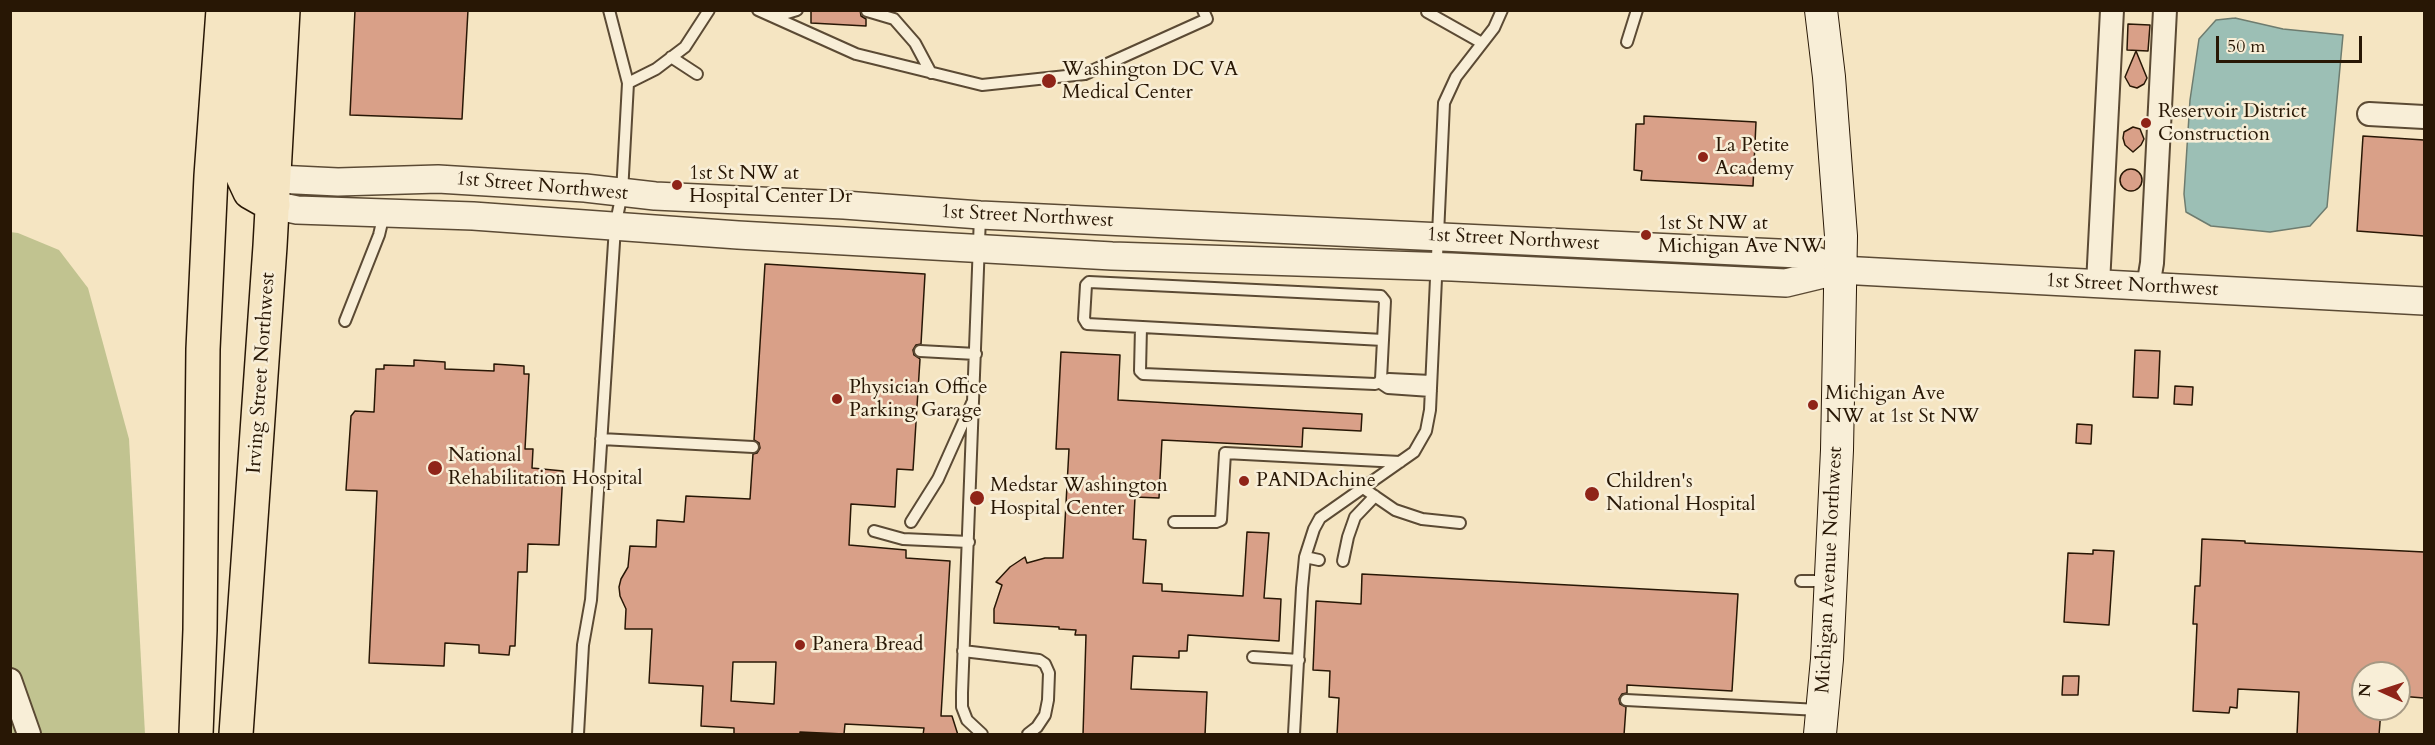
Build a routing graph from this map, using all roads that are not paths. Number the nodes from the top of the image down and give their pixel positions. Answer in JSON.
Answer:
{"nodes":[{"id":1,"x":223,"y":10,"type":"edge"},
{"id":2,"x":250,"y":10,"type":"edge"},
{"id":3,"x":283,"y":10,"type":"edge"},
{"id":4,"x":609,"y":10,"type":"edge"},
{"id":5,"x":709,"y":10,"type":"edge"},
{"id":6,"x":758,"y":10,"type":"edge"},
{"id":7,"x":796,"y":10,"type":"edge"},
{"id":8,"x":1203,"y":10,"type":"edge"},
{"id":9,"x":1502,"y":10,"type":"edge"},
{"id":10,"x":1637,"y":10,"type":"edge"},
{"id":11,"x":1821,"y":10,"type":"edge"},
{"id":12,"x":2112,"y":10,"type":"edge"},
{"id":13,"x":2165,"y":10,"type":"edge"},
{"id":14,"x":867,"y":11,"type":"edge"},
{"id":15,"x":1427,"y":12,"type":"edge"},
{"id":16,"x":774,"y":17,"type":"junction"},
{"id":17,"x":1627,"y":42,"type":"dead end"},
{"id":18,"x":1482,"y":44,"type":"junction"},
{"id":19,"x":671,"y":57,"type":"junction"},
{"id":20,"x":930,"y":72,"type":"junction"},
{"id":21,"x":697,"y":74,"type":"dead end"},
{"id":22,"x":628,"y":83,"type":"junction"},
{"id":23,"x":2369,"y":114,"type":"dead end"},
{"id":24,"x":2424,"y":117,"type":"edge"},
{"id":25,"x":250,"y":184,"type":"junction"},
{"id":26,"x":622,"y":193,"type":"junction"},
{"id":27,"x":384,"y":213,"type":"junction"},
{"id":28,"x":980,"y":215,"type":"junction"},
{"id":29,"x":615,"y":228,"type":"junction"},
{"id":30,"x":1438,"y":236,"type":"junction"},
{"id":31,"x":979,"y":248,"type":"junction"},
{"id":32,"x":1437,"y":267,"type":"junction"},
{"id":33,"x":1840,"y":270,"type":"junction"},
{"id":34,"x":2098,"y":284,"type":"junction"},
{"id":35,"x":2148,"y":287,"type":"junction"},
{"id":36,"x":2424,"y":301,"type":"edge"},
{"id":37,"x":345,"y":321,"type":"dead end"},
{"id":38,"x":1141,"y":327,"type":"junction"},
{"id":39,"x":1383,"y":340,"type":"junction"},
{"id":40,"x":920,"y":351,"type":"dead end"},
{"id":41,"x":975,"y":354,"type":"junction"},
{"id":42,"x":1379,"y":382,"type":"junction"},
{"id":43,"x":1431,"y":386,"type":"junction"},
{"id":44,"x":974,"y":397,"type":"junction"},
{"id":45,"x":601,"y":439,"type":"junction"},
{"id":46,"x":753,"y":447,"type":"dead end"},
{"id":47,"x":1400,"y":462,"type":"junction"},
{"id":48,"x":1363,"y":488,"type":"junction"},
{"id":49,"x":1375,"y":496,"type":"junction"},
{"id":50,"x":910,"y":522,"type":"dead end"},
{"id":51,"x":1174,"y":522,"type":"dead end"},
{"id":52,"x":1460,"y":522,"type":"dead end"},
{"id":53,"x":874,"y":531,"type":"dead end"},
{"id":54,"x":969,"y":542,"type":"junction"},
{"id":55,"x":1305,"y":557,"type":"junction"},
{"id":56,"x":1319,"y":560,"type":"dead end"},
{"id":57,"x":1343,"y":561,"type":"dead end"},
{"id":58,"x":963,"y":651,"type":"junction"},
{"id":59,"x":1253,"y":657,"type":"dead end"},
{"id":60,"x":1299,"y":660,"type":"junction"},
{"id":61,"x":10,"y":680,"type":"edge"},
{"id":62,"x":1626,"y":700,"type":"dead end"},
{"id":63,"x":1821,"y":722,"type":"edge"},
{"id":64,"x":29,"y":735,"type":"edge"},
{"id":65,"x":196,"y":735,"type":"edge"},
{"id":66,"x":236,"y":735,"type":"edge"},
{"id":67,"x":578,"y":735,"type":"edge"},
{"id":68,"x":982,"y":735,"type":"edge"},
{"id":69,"x":1028,"y":735,"type":"edge"},
{"id":70,"x":1294,"y":735,"type":"edge"}],
"edges":[{"from":1,"to":25,"type":"main road","name":"Irving Street Northwest"},
{"from":2,"to":25,"type":"main road"},
{"from":3,"to":25,"type":"main road","name":"Irving Street Northwest"},
{"from":4,"to":22,"type":"lane"},
{"from":5,"to":19,"type":"lane"},
{"from":6,"to":16,"type":"lane"},
{"from":7,"to":16,"type":"lane"},
{"from":8,"to":20,"type":"lane"},
{"from":9,"to":18,"type":"lane"},
{"from":10,"to":17,"type":"lane"},
{"from":11,"to":33,"type":"main road","name":"Michigan Avenue Northwest"},
{"from":12,"to":34,"type":"street"},
{"from":13,"to":35,"type":"street"},
{"from":14,"to":20,"type":"lane"},
{"from":15,"to":18,"type":"lane"},
{"from":16,"to":20,"type":"lane"},
{"from":18,"to":30,"type":"lane"},
{"from":19,"to":21,"type":"lane"},
{"from":19,"to":22,"type":"lane"},
{"from":22,"to":26,"type":"lane"},
{"from":23,"to":24,"type":"street"},
{"from":25,"to":26,"type":"street","name":"1st Street Northwest"},
{"from":25,"to":27,"type":"street","name":"1st Street Northwest"},
{"from":25,"to":65,"type":"main road","name":"Irving Street Northwest"},
{"from":25,"to":66,"type":"main road","name":"Irving Street Northwest"},
{"from":26,"to":28,"type":"street","name":"1st Street Northwest"},
{"from":26,"to":29,"type":"lane"},
{"from":27,"to":29,"type":"street","name":"1st Street Northwest"},
{"from":27,"to":37,"type":"lane"},
{"from":28,"to":30,"type":"street","name":"1st Street Northwest"},
{"from":28,"to":31,"type":"lane"},
{"from":29,"to":31,"type":"street","name":"1st Street Northwest"},
{"from":29,"to":45,"type":"lane"},
{"from":30,"to":32,"type":"lane"},
{"from":30,"to":33,"type":"street","name":"1st Street Northwest"},
{"from":31,"to":32,"type":"street","name":"1st Street Northwest"},
{"from":31,"to":41,"type":"lane"},
{"from":32,"to":33,"type":"street","name":"1st Street Northwest"},
{"from":32,"to":43,"type":"lane"},
{"from":33,"to":34,"type":"street","name":"1st Street Northwest"},
{"from":33,"to":63,"type":"main road","name":"Michigan Avenue Northwest"},
{"from":34,"to":35,"type":"street","name":"1st Street Northwest"},
{"from":35,"to":36,"type":"street","name":"1st Street Northwest"},
{"from":38,"to":39,"type":"lane"},
{"from":38,"to":39,"type":"lane"},
{"from":38,"to":42,"type":"lane"},
{"from":39,"to":42,"type":"lane"},
{"from":40,"to":41,"type":"lane"},
{"from":41,"to":44,"type":"lane"},
{"from":42,"to":43,"type":"lane"},
{"from":43,"to":47,"type":"lane"},
{"from":44,"to":50,"type":"lane"},
{"from":44,"to":54,"type":"lane"},
{"from":45,"to":46,"type":"lane"},
{"from":45,"to":67,"type":"lane"},
{"from":47,"to":48,"type":"lane"},
{"from":47,"to":51,"type":"lane"},
{"from":48,"to":49,"type":"lane"},
{"from":48,"to":55,"type":"lane"},
{"from":49,"to":52,"type":"lane"},
{"from":49,"to":57,"type":"lane"},
{"from":53,"to":54,"type":"lane"},
{"from":54,"to":58,"type":"lane"},
{"from":55,"to":56,"type":"lane"},
{"from":55,"to":60,"type":"lane"},
{"from":58,"to":68,"type":"lane"},
{"from":58,"to":69,"type":"lane"},
{"from":59,"to":60,"type":"lane"},
{"from":60,"to":70,"type":"lane"},
{"from":61,"to":64,"type":"street"},
{"from":62,"to":63,"type":"lane"}]}
